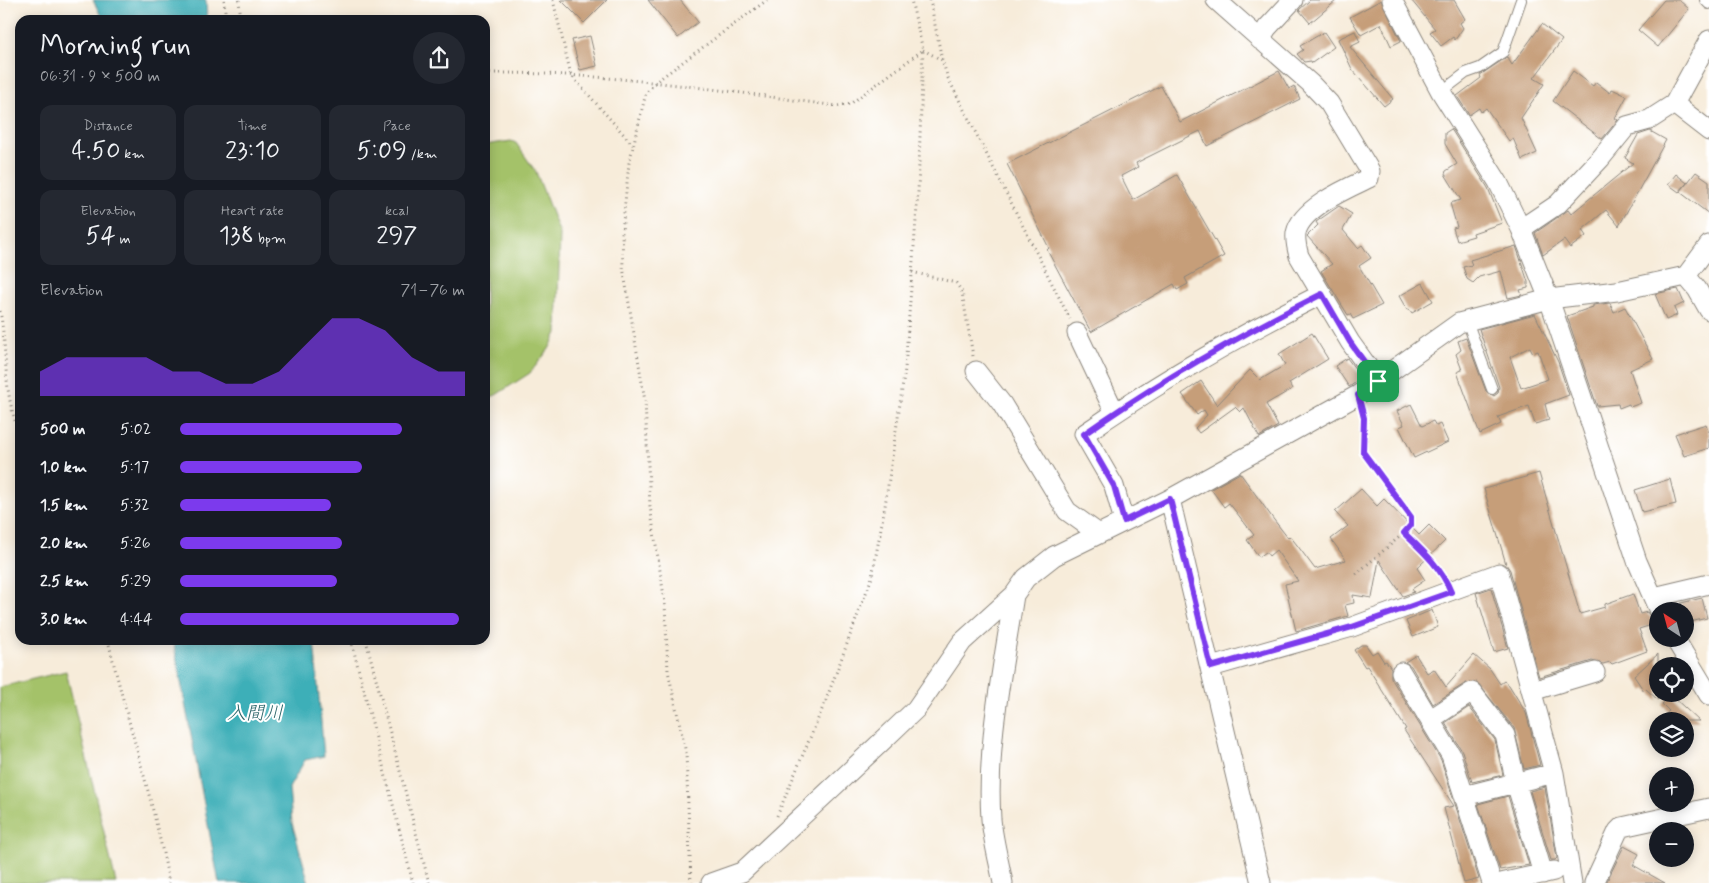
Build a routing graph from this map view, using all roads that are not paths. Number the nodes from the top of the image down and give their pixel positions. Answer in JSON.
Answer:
{"nodes":[{"id":1,"x":1216,"y":0,"type":"edge"},
{"id":2,"x":1293,"y":0,"type":"edge"},
{"id":3,"x":1392,"y":0,"type":"edge"},
{"id":4,"x":1521,"y":0,"type":"edge"},
{"id":5,"x":1704,"y":0,"type":"edge"},
{"id":6,"x":1709,"y":4,"type":"edge"},
{"id":7,"x":1260,"y":40,"type":"junction"},
{"id":8,"x":1709,"y":40,"type":"edge"},
{"id":9,"x":1441,"y":92,"type":"junction"},
{"id":10,"x":1674,"y":104,"type":"junction"},
{"id":11,"x":1709,"y":131,"type":"edge"},
{"id":12,"x":1521,"y":229,"type":"junction"},
{"id":13,"x":1709,"y":245,"type":"edge"},
{"id":14,"x":1686,"y":276,"type":"junction"},
{"id":15,"x":1322,"y":294,"type":"junction"},
{"id":16,"x":1549,"y":299,"type":"junction"},
{"id":17,"x":1709,"y":310,"type":"edge"},
{"id":18,"x":1467,"y":321,"type":"junction"},
{"id":19,"x":1077,"y":333,"type":"road end"},
{"id":20,"x":976,"y":371,"type":"road end"},
{"id":21,"x":1378,"y":381,"type":"junction"},
{"id":22,"x":1492,"y":389,"type":"dead end"},
{"id":23,"x":1115,"y":413,"type":"junction"},
{"id":24,"x":1170,"y":499,"type":"junction"},
{"id":25,"x":1124,"y":521,"type":"junction"},
{"id":26,"x":1099,"y":534,"type":"junction"},
{"id":27,"x":1709,"y":584,"type":"edge"},
{"id":28,"x":1014,"y":595,"type":"junction"},
{"id":29,"x":1655,"y":602,"type":"edge"},
{"id":30,"x":1661,"y":602,"type":"edge"},
{"id":31,"x":1680,"y":648,"type":"edge"},
{"id":32,"x":1211,"y":667,"type":"junction"},
{"id":33,"x":1400,"y":672,"type":"dead end"},
{"id":34,"x":1595,"y":672,"type":"dead end"},
{"id":35,"x":1532,"y":691,"type":"junction"},
{"id":36,"x":1709,"y":695,"type":"edge"},
{"id":37,"x":1430,"y":719,"type":"junction"},
{"id":38,"x":1554,"y":772,"type":"junction"},
{"id":39,"x":1516,"y":783,"type":"junction"},
{"id":40,"x":1464,"y":796,"type":"junction"},
{"id":41,"x":1709,"y":808,"type":"edge"},
{"id":42,"x":1543,"y":874,"type":"junction"},
{"id":43,"x":1571,"y":875,"type":"edge"},
{"id":44,"x":712,"y":883,"type":"edge"},
{"id":45,"x":1003,"y":883,"type":"edge"},
{"id":46,"x":1261,"y":883,"type":"edge"},
{"id":47,"x":1492,"y":883,"type":"edge"},
{"id":48,"x":1501,"y":883,"type":"edge"},
{"id":49,"x":1594,"y":883,"type":"edge"}],
"edges":[{"from":1,"to":7,"type":"street"},
{"from":2,"to":7,"type":"street"},
{"from":3,"to":9,"type":"street"},
{"from":4,"to":9,"type":"lane"},
{"from":5,"to":6,"type":"lane"},
{"from":7,"to":15,"type":"street"},
{"from":8,"to":10,"type":"street"},
{"from":9,"to":12,"type":"street"},
{"from":10,"to":11,"type":"street"},
{"from":10,"to":12,"type":"street"},
{"from":12,"to":16,"type":"street"},
{"from":13,"to":14,"type":"street"},
{"from":14,"to":16,"type":"street"},
{"from":14,"to":17,"type":"street"},
{"from":15,"to":21,"type":"street"},
{"from":15,"to":23,"type":"street"},
{"from":16,"to":18,"type":"street"},
{"from":16,"to":29,"type":"street"},
{"from":18,"to":21,"type":"street"},
{"from":18,"to":22,"type":"lane"},
{"from":19,"to":23,"type":"street"},
{"from":20,"to":26,"type":"street"},
{"from":21,"to":24,"type":"street"},
{"from":23,"to":25,"type":"street"},
{"from":24,"to":25,"type":"street"},
{"from":24,"to":32,"type":"street"},
{"from":25,"to":26,"type":"street"},
{"from":26,"to":28,"type":"street"},
{"from":27,"to":30,"type":"street"},
{"from":28,"to":44,"type":"street"},
{"from":28,"to":45,"type":"street"},
{"from":31,"to":36,"type":"street"},
{"from":32,"to":35,"type":"street"},
{"from":32,"to":46,"type":"street"},
{"from":33,"to":37,"type":"street"},
{"from":34,"to":35,"type":"street"},
{"from":35,"to":38,"type":"street"},
{"from":37,"to":39,"type":"street"},
{"from":37,"to":40,"type":"street"},
{"from":38,"to":39,"type":"street"},
{"from":38,"to":43,"type":"street"},
{"from":39,"to":40,"type":"street"},
{"from":39,"to":42,"type":"street"},
{"from":40,"to":47,"type":"street"},
{"from":41,"to":49,"type":"street"},
{"from":42,"to":43,"type":"street"},
{"from":42,"to":48,"type":"street"}]}
